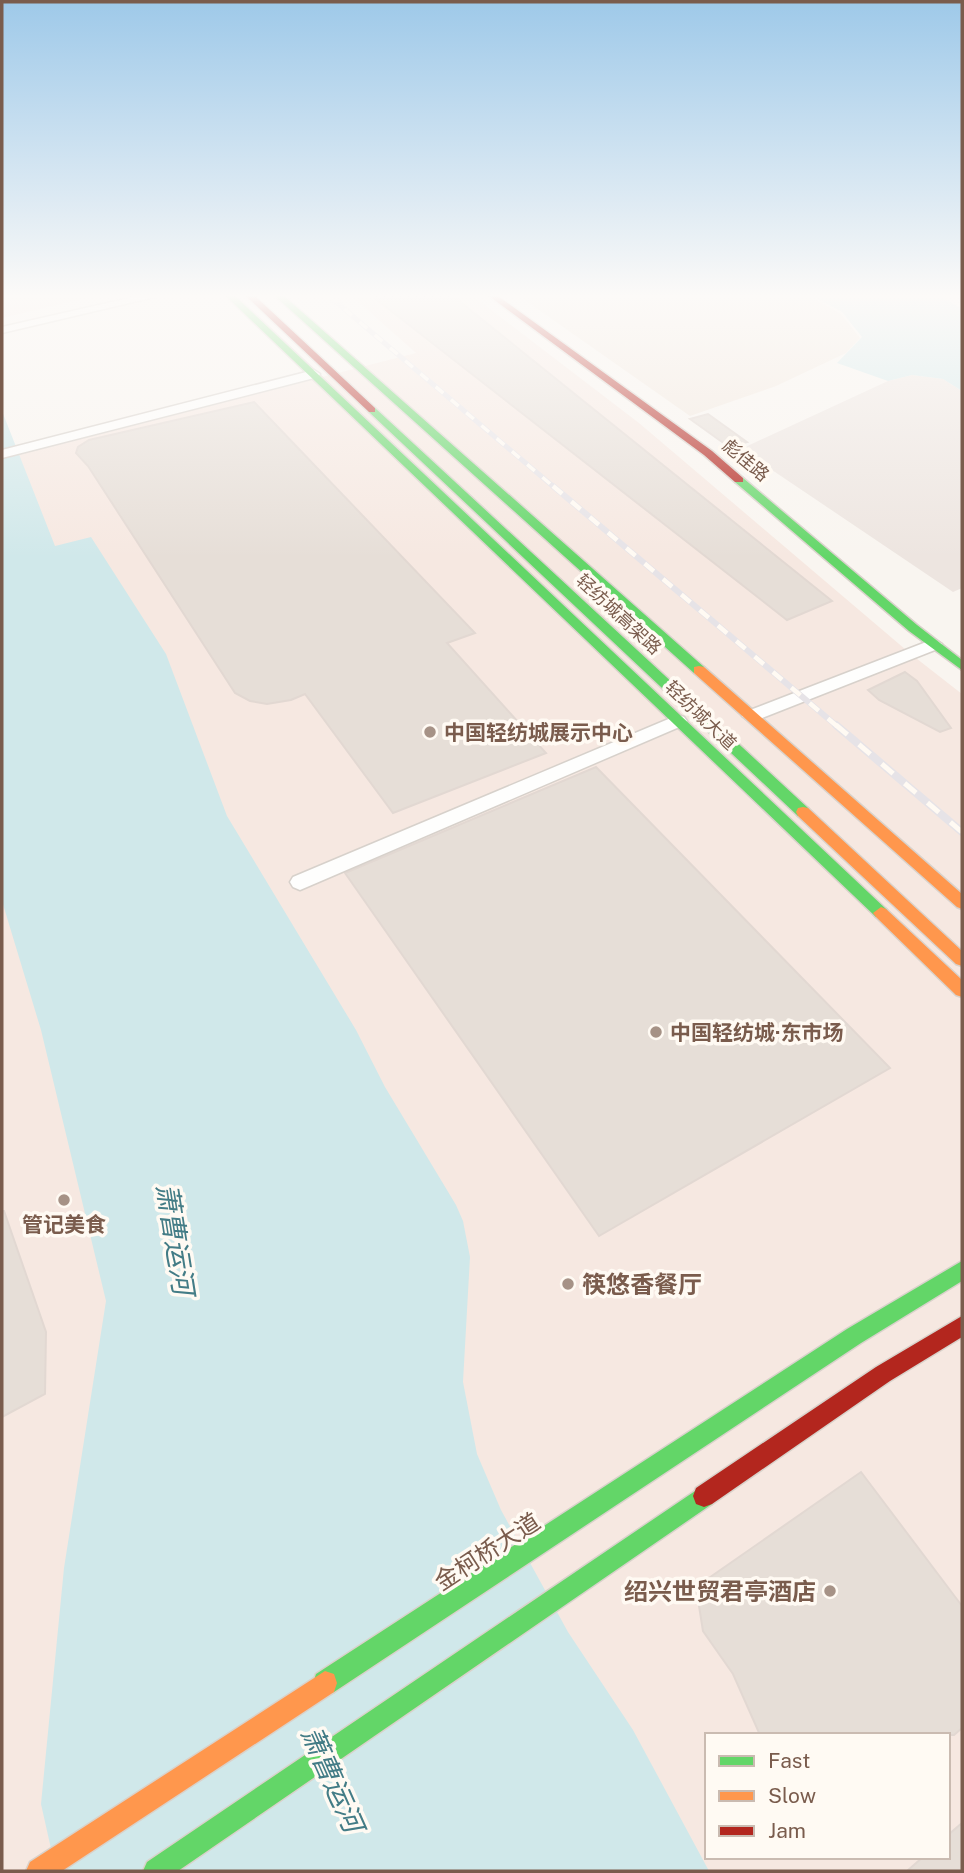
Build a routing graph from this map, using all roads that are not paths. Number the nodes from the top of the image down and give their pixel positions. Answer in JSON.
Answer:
{"nodes":[{"id":1,"x":277,"y":383,"type":"edge"},
{"id":2,"x":324,"y":383,"type":"edge"},
{"id":3,"x":344,"y":383,"type":"edge"},
{"id":4,"x":366,"y":383,"type":"edge"},
{"id":5,"x":377,"y":383,"type":"edge"},
{"id":6,"x":613,"y":383,"type":"edge"},
{"id":7,"x":2,"y":454,"type":"edge"},
{"id":8,"x":934,"y":644,"type":"junction"},
{"id":9,"x":962,"y":666,"type":"edge"},
{"id":10,"x":751,"y":716,"type":"junction"},
{"id":11,"x":678,"y":720,"type":"junction"},
{"id":12,"x":300,"y":882,"type":"dead end"},
{"id":13,"x":957,"y":909,"type":"edge"},
{"id":14,"x":962,"y":960,"type":"edge"},
{"id":15,"x":962,"y":990,"type":"edge"},
{"id":16,"x":962,"y":1270,"type":"edge"},
{"id":17,"x":962,"y":1326,"type":"edge"},
{"id":18,"x":38,"y":1871,"type":"edge"},
{"id":19,"x":156,"y":1871,"type":"edge"}],
"edges":[{"from":1,"to":7,"type":"street"},
{"from":2,"to":11,"type":"main road","name":"轻纺城大道"},
{"from":3,"to":14,"type":"main road","name":"轻纺城高架路"},
{"from":4,"to":13,"type":"main road","name":"轻纺城高架路"},
{"from":5,"to":10,"type":"main road","name":"轻纺城大道"},
{"from":6,"to":8,"type":"main road","name":"彪佳路"},
{"from":8,"to":9,"type":"main road","name":"彪佳路"},
{"from":8,"to":10,"type":"street"},
{"from":10,"to":13,"type":"main road","name":"轻纺城大道"},
{"from":11,"to":12,"type":"street"},
{"from":11,"to":15,"type":"main road","name":"轻纺城大道"},
{"from":16,"to":18,"type":"main road","name":"金柯桥大道"},
{"from":17,"to":19,"type":"main road"}]}
